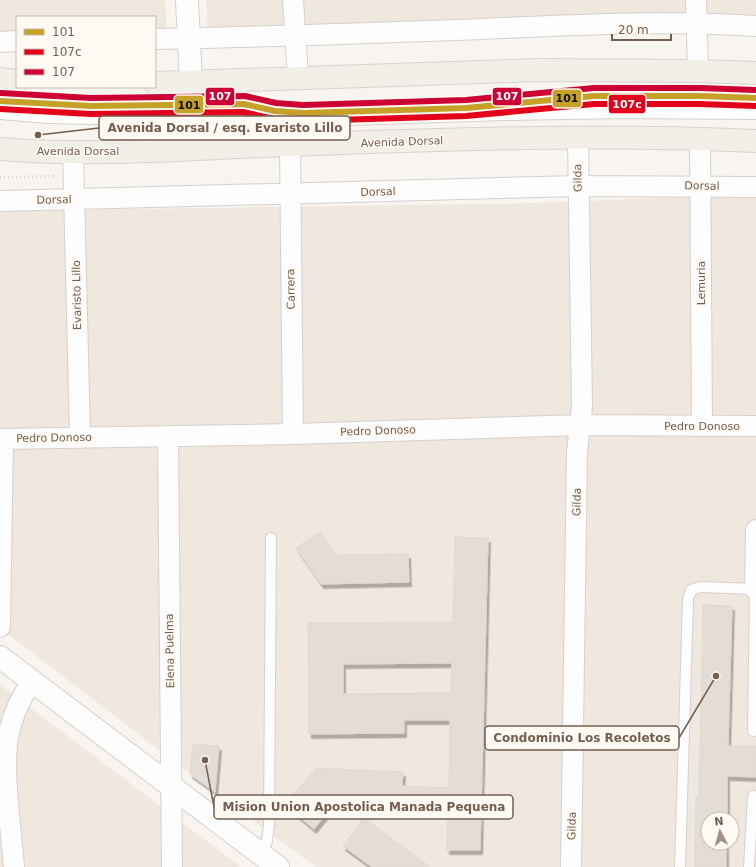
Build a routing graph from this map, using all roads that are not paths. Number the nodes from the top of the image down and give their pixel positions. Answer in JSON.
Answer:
{"nodes":[{"id":1,"x":187,"y":0,"type":"edge"},
{"id":2,"x":292,"y":0,"type":"edge"},
{"id":3,"x":696,"y":0,"type":"edge"},
{"id":4,"x":696,"y":23,"type":"junction"},
{"id":5,"x":756,"y":26,"type":"edge"},
{"id":6,"x":295,"y":36,"type":"junction"},
{"id":7,"x":189,"y":38,"type":"junction"},
{"id":8,"x":156,"y":39,"type":"edge"},
{"id":9,"x":16,"y":41,"type":"edge"},
{"id":10,"x":0,"y":42,"type":"edge"},
{"id":11,"x":698,"y":71,"type":"junction"},
{"id":12,"x":756,"y":73,"type":"edge"},
{"id":13,"x":298,"y":78,"type":"junction"},
{"id":14,"x":0,"y":79,"type":"edge"},
{"id":15,"x":16,"y":80,"type":"edge"},
{"id":16,"x":191,"y":82,"type":"junction"},
{"id":17,"x":156,"y":83,"type":"edge"},
{"id":18,"x":756,"y":98,"type":"edge"},
{"id":19,"x":0,"y":102,"type":"edge"},
{"id":20,"x":0,"y":114,"type":"edge"},
{"id":21,"x":756,"y":114,"type":"edge"},
{"id":22,"x":196,"y":115,"type":"junction"},
{"id":23,"x":578,"y":137,"type":"junction"},
{"id":24,"x":700,"y":139,"type":"junction"},
{"id":25,"x":756,"y":141,"type":"edge"},
{"id":26,"x":290,"y":145,"type":"junction"},
{"id":27,"x":203,"y":148,"type":"junction"},
{"id":28,"x":0,"y":149,"type":"edge"},
{"id":29,"x":73,"y":152,"type":"junction"},
{"id":30,"x":578,"y":186,"type":"junction"},
{"id":31,"x":700,"y":186,"type":"junction"},
{"id":32,"x":756,"y":187,"type":"edge"},
{"id":33,"x":290,"y":194,"type":"junction"},
{"id":34,"x":74,"y":199,"type":"junction"},
{"id":35,"x":0,"y":201,"type":"edge"},
{"id":36,"x":580,"y":425,"type":"junction"},
{"id":37,"x":702,"y":426,"type":"junction"},
{"id":38,"x":756,"y":426,"type":"edge"},
{"id":39,"x":292,"y":434,"type":"junction"},
{"id":40,"x":168,"y":436,"type":"junction"},
{"id":41,"x":80,"y":438,"type":"junction"},
{"id":42,"x":2,"y":439,"type":"edge"},
{"id":43,"x":756,"y":530,"type":"edge"},
{"id":44,"x":271,"y":538,"type":"dead end"},
{"id":45,"x":756,"y":589,"type":"edge"},
{"id":46,"x":0,"y":627,"type":"edge"},
{"id":47,"x":0,"y":657,"type":"edge"},
{"id":48,"x":32,"y":681,"type":"junction"},
{"id":49,"x":753,"y":731,"type":"dead end"},
{"id":50,"x":171,"y":786,"type":"junction"},
{"id":51,"x":753,"y":796,"type":"dead end"},
{"id":52,"x":270,"y":861,"type":"edge"},
{"id":53,"x":14,"y":867,"type":"edge"},
{"id":54,"x":172,"y":867,"type":"edge"},
{"id":55,"x":571,"y":867,"type":"edge"},
{"id":56,"x":680,"y":867,"type":"edge"},
{"id":57,"x":749,"y":867,"type":"edge"}],
"edges":[{"from":1,"to":7,"type":"main road"},
{"from":2,"to":6,"type":"street"},
{"from":3,"to":4,"type":"street"},
{"from":4,"to":5,"type":"street"},
{"from":4,"to":6,"type":"street"},
{"from":4,"to":11,"type":"street"},
{"from":6,"to":7,"type":"street"},
{"from":6,"to":13,"type":"street"},
{"from":7,"to":8,"type":"street"},
{"from":7,"to":16,"type":"main road"},
{"from":9,"to":10,"type":"street"},
{"from":11,"to":12,"type":"main road"},
{"from":11,"to":13,"type":"main road"},
{"from":13,"to":16,"type":"main road"},
{"from":14,"to":15,"type":"main road"},
{"from":16,"to":17,"type":"main road"},
{"from":16,"to":22,"type":"main road"},
{"from":18,"to":22,"type":"lane"},
{"from":19,"to":22,"type":"lane"},
{"from":20,"to":22,"type":"lane"},
{"from":21,"to":22,"type":"lane"},
{"from":22,"to":27,"type":"main road"},
{"from":23,"to":24,"type":"main road","name":"Avenida Dorsal"},
{"from":23,"to":26,"type":"main road","name":"Avenida Dorsal"},
{"from":23,"to":30,"type":"street","name":"Gilda"},
{"from":24,"to":25,"type":"main road","name":"Avenida Dorsal"},
{"from":24,"to":31,"type":"street","name":"Lemuria"},
{"from":26,"to":27,"type":"main road","name":"Avenida Dorsal"},
{"from":26,"to":33,"type":"street","name":"Carrera"},
{"from":27,"to":29,"type":"main road","name":"Avenida Dorsal"},
{"from":28,"to":29,"type":"main road","name":"Avenida Dorsal"},
{"from":29,"to":34,"type":"street","name":"Evaristo Lillo"},
{"from":30,"to":31,"type":"street","name":"Dorsal"},
{"from":30,"to":33,"type":"street","name":"Dorsal"},
{"from":30,"to":36,"type":"street","name":"Gilda"},
{"from":31,"to":32,"type":"street","name":"Dorsal"},
{"from":31,"to":37,"type":"street","name":"Lemuria"},
{"from":33,"to":34,"type":"street","name":"Dorsal"},
{"from":33,"to":39,"type":"street","name":"Carrera"},
{"from":34,"to":35,"type":"street","name":"Dorsal"},
{"from":34,"to":41,"type":"street","name":"Evaristo Lillo"},
{"from":36,"to":37,"type":"street","name":"Pedro Donoso"},
{"from":36,"to":39,"type":"street","name":"Pedro Donoso"},
{"from":36,"to":55,"type":"street","name":"Gilda"},
{"from":37,"to":38,"type":"street","name":"Pedro Donoso"},
{"from":39,"to":40,"type":"street","name":"Pedro Donoso"},
{"from":40,"to":41,"type":"street","name":"Pedro Donoso"},
{"from":40,"to":50,"type":"street","name":"Elena Puelma"},
{"from":41,"to":42,"type":"street","name":"Pedro Donoso"},
{"from":42,"to":46,"type":"street"},
{"from":43,"to":45,"type":"street"},
{"from":44,"to":52,"type":"lane"},
{"from":45,"to":49,"type":"lane"},
{"from":45,"to":56,"type":"lane"},
{"from":47,"to":48,"type":"main road"},
{"from":48,"to":50,"type":"main road"},
{"from":48,"to":53,"type":"street"},
{"from":50,"to":52,"type":"main road"},
{"from":50,"to":54,"type":"street","name":"Elena Puelma"},
{"from":51,"to":57,"type":"lane"}]}
